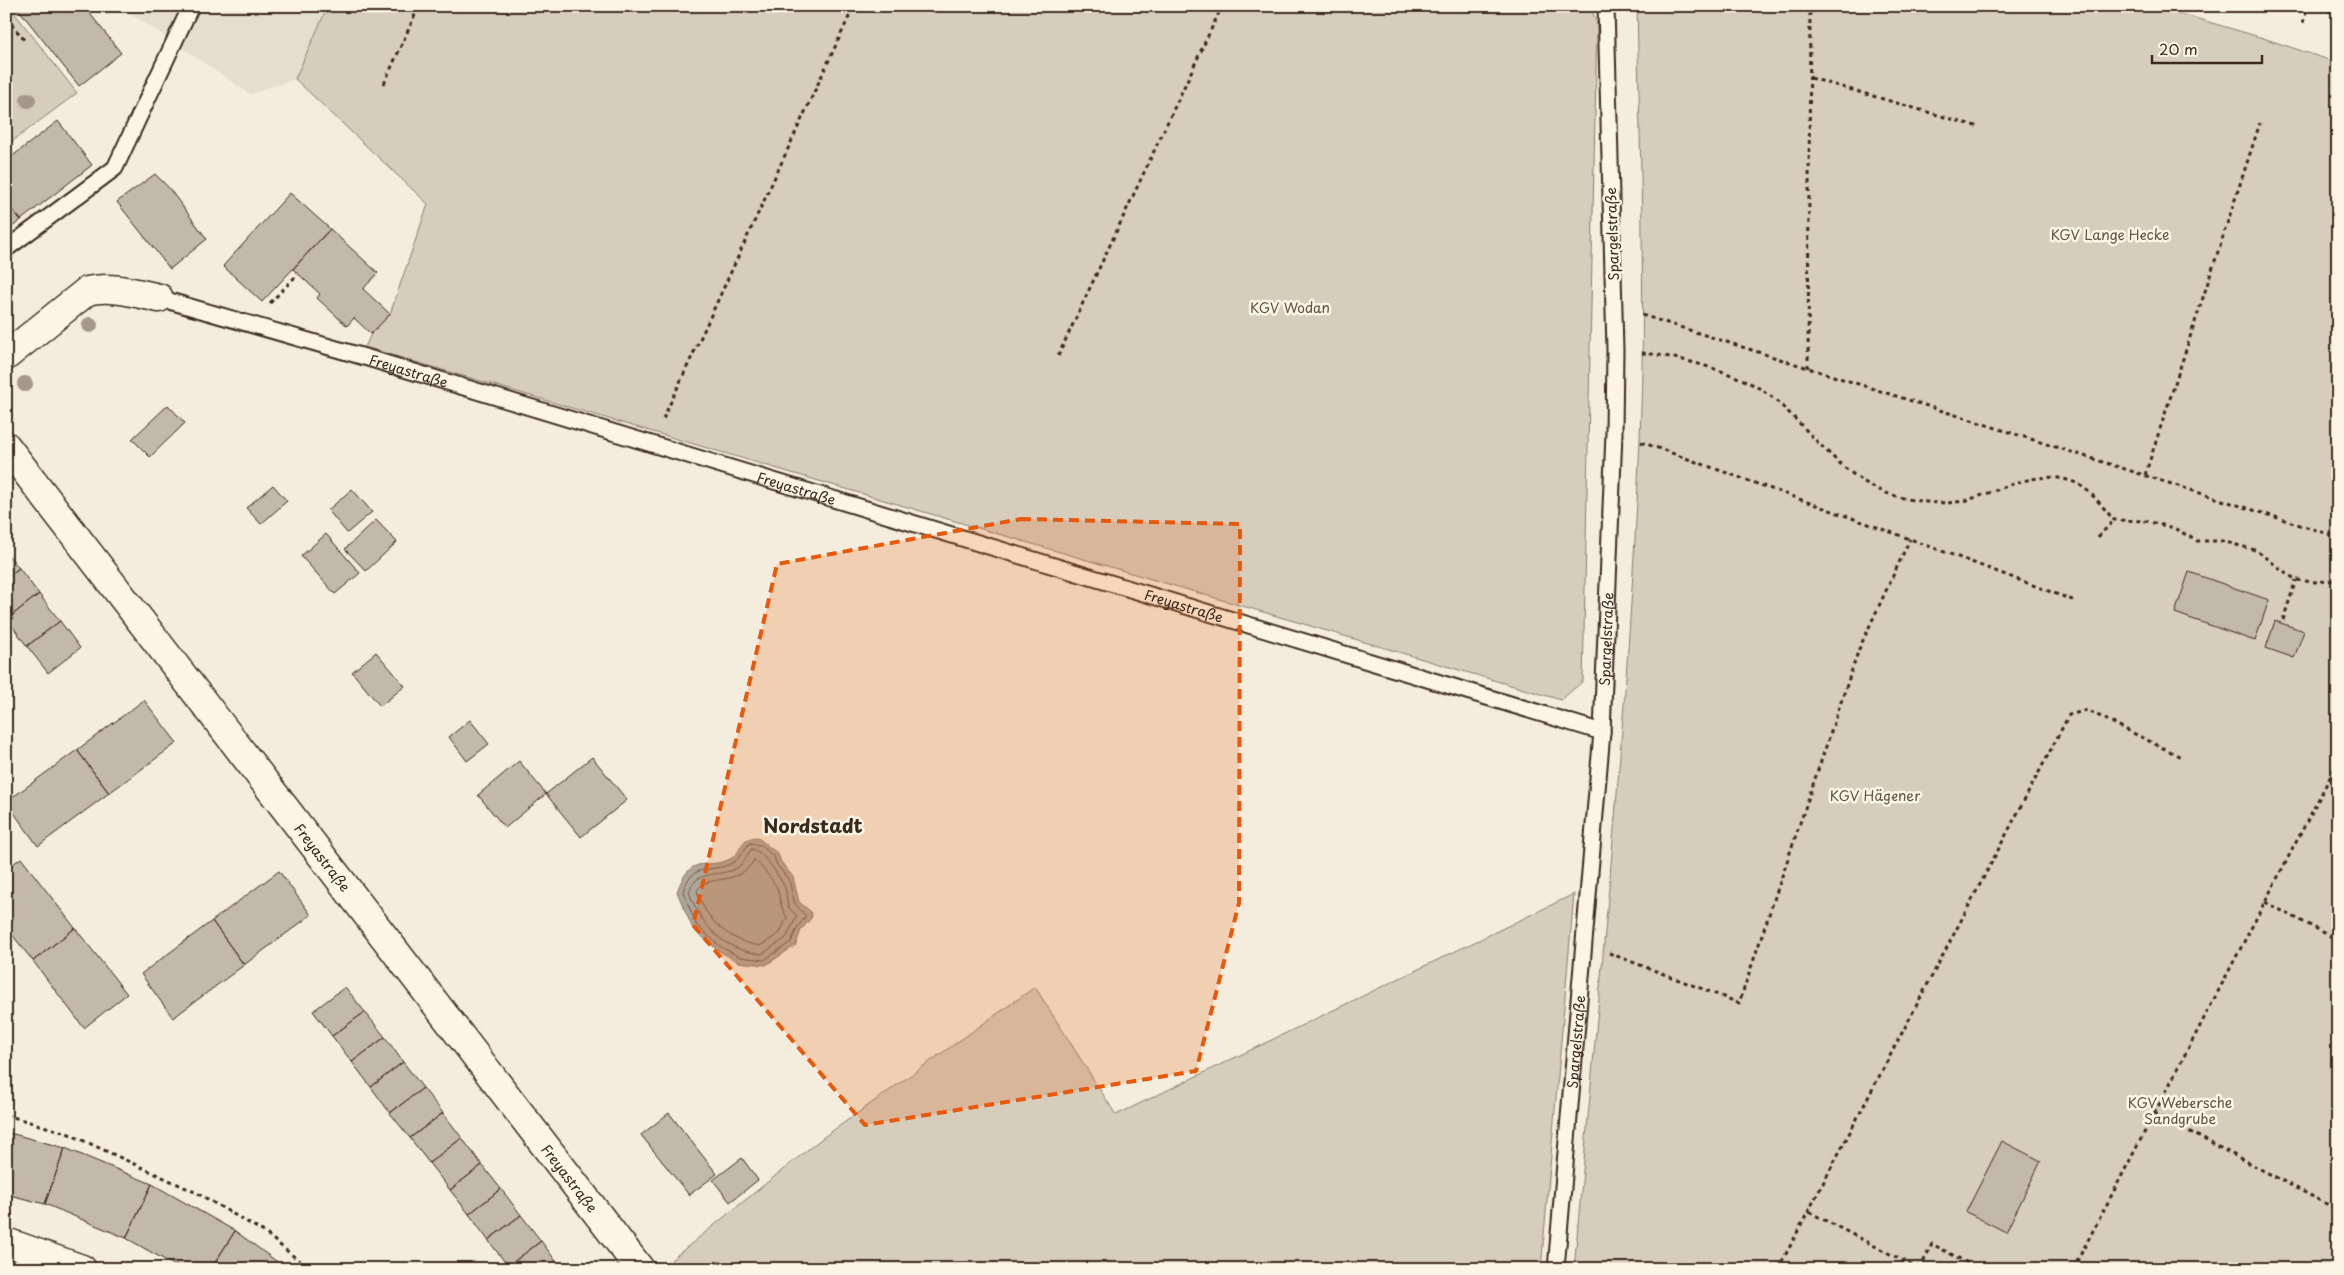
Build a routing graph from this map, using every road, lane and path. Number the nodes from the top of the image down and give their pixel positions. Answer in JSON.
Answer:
{"nodes":[{"id":1,"x":190,"y":6,"type":"edge"},
{"id":2,"x":420,"y":6,"type":"edge"},
{"id":3,"x":854,"y":6,"type":"edge"},
{"id":4,"x":1222,"y":6,"type":"edge"},
{"id":5,"x":1606,"y":6,"type":"edge"},
{"id":6,"x":1810,"y":6,"type":"edge"},
{"id":7,"x":2306,"y":6,"type":"edge"},
{"id":8,"x":2338,"y":13,"type":"edge"},
{"id":9,"x":6,"y":18,"type":"edge"},
{"id":10,"x":2303,"y":24,"type":"dead end"},
{"id":11,"x":26,"y":42,"type":"dead end"},
{"id":12,"x":1811,"y":78,"type":"junction"},
{"id":13,"x":384,"y":84,"type":"dead end"},
{"id":14,"x":2260,"y":123,"type":"dead end"},
{"id":15,"x":1979,"y":127,"type":"dead end"},
{"id":16,"x":6,"y":249,"type":"edge"},
{"id":17,"x":298,"y":274,"type":"dead end"},
{"id":18,"x":159,"y":298,"type":"joint"},
{"id":19,"x":266,"y":308,"type":"dead end"},
{"id":20,"x":1614,"y":308,"type":"junction"},
{"id":21,"x":1615,"y":350,"type":"junction"},
{"id":22,"x":6,"y":356,"type":"edge"},
{"id":23,"x":1058,"y":356,"type":"dead end"},
{"id":24,"x":1808,"y":368,"type":"junction"},
{"id":25,"x":1614,"y":433,"type":"junction"},
{"id":26,"x":651,"y":444,"type":"junction"},
{"id":27,"x":6,"y":446,"type":"edge"},
{"id":28,"x":2145,"y":475,"type":"junction"},
{"id":29,"x":2114,"y":520,"type":"junction"},
{"id":30,"x":2098,"y":537,"type":"dead end"},
{"id":31,"x":2338,"y":537,"type":"edge"},
{"id":32,"x":1910,"y":539,"type":"junction"},
{"id":33,"x":2296,"y":580,"type":"junction"},
{"id":34,"x":2338,"y":580,"type":"edge"},
{"id":35,"x":2075,"y":601,"type":"dead end"},
{"id":36,"x":2283,"y":620,"type":"dead end"},
{"id":37,"x":1602,"y":732,"type":"junction"},
{"id":38,"x":2182,"y":758,"type":"dead end"},
{"id":39,"x":2338,"y":762,"type":"edge"},
{"id":40,"x":2264,"y":902,"type":"junction"},
{"id":41,"x":2338,"y":940,"type":"edge"},
{"id":42,"x":1583,"y":943,"type":"junction"},
{"id":43,"x":2154,"y":1113,"type":"junction"},
{"id":44,"x":6,"y":1115,"type":"edge"},
{"id":45,"x":2338,"y":1210,"type":"edge"},
{"id":46,"x":1809,"y":1212,"type":"junction"},
{"id":47,"x":6,"y":1242,"type":"edge"},
{"id":48,"x":82,"y":1269,"type":"edge"},
{"id":49,"x":309,"y":1269,"type":"edge"},
{"id":50,"x":640,"y":1269,"type":"edge"},
{"id":51,"x":1556,"y":1269,"type":"edge"},
{"id":52,"x":1778,"y":1269,"type":"edge"},
{"id":53,"x":1919,"y":1269,"type":"edge"},
{"id":54,"x":1979,"y":1269,"type":"edge"},
{"id":55,"x":2072,"y":1269,"type":"edge"}],
"edges":[{"from":1,"to":16,"type":"lane"},
{"from":2,"to":13,"type":"path"},
{"from":3,"to":26,"type":"path"},
{"from":4,"to":23,"type":"path"},
{"from":5,"to":20,"type":"lane","name":"Spargelstraße"},
{"from":6,"to":12,"type":"path"},
{"from":7,"to":8,"type":"path"},
{"from":7,"to":10,"type":"path"},
{"from":9,"to":11,"type":"path"},
{"from":12,"to":15,"type":"path"},
{"from":12,"to":24,"type":"path"},
{"from":14,"to":28,"type":"path"},
{"from":17,"to":19,"type":"path"},
{"from":18,"to":22,"type":"street","name":"Freyastraße"},
{"from":18,"to":26,"type":"lane","name":"Freyastraße"},
{"from":20,"to":21,"type":"lane","name":"Spargelstraße"},
{"from":20,"to":24,"type":"path"},
{"from":21,"to":25,"type":"lane","name":"Spargelstraße"},
{"from":21,"to":29,"type":"path"},
{"from":24,"to":28,"type":"path"},
{"from":25,"to":32,"type":"path"},
{"from":25,"to":37,"type":"lane","name":"Spargelstraße"},
{"from":26,"to":37,"type":"lane","name":"Freyastraße"},
{"from":27,"to":50,"type":"street","name":"Freyastraße"},
{"from":28,"to":31,"type":"path"},
{"from":29,"to":30,"type":"path"},
{"from":29,"to":33,"type":"path"},
{"from":32,"to":35,"type":"path"},
{"from":32,"to":42,"type":"path"},
{"from":33,"to":34,"type":"path"},
{"from":33,"to":36,"type":"path"},
{"from":37,"to":42,"type":"lane","name":"Spargelstraße"},
{"from":38,"to":46,"type":"path"},
{"from":39,"to":40,"type":"path"},
{"from":40,"to":41,"type":"path"},
{"from":40,"to":43,"type":"path"},
{"from":42,"to":51,"type":"lane","name":"Spargelstraße"},
{"from":43,"to":45,"type":"path"},
{"from":43,"to":55,"type":"path"},
{"from":44,"to":49,"type":"path"},
{"from":46,"to":52,"type":"path"},
{"from":46,"to":53,"type":"path"},
{"from":47,"to":48,"type":"street"},
{"from":53,"to":54,"type":"path"}]}
